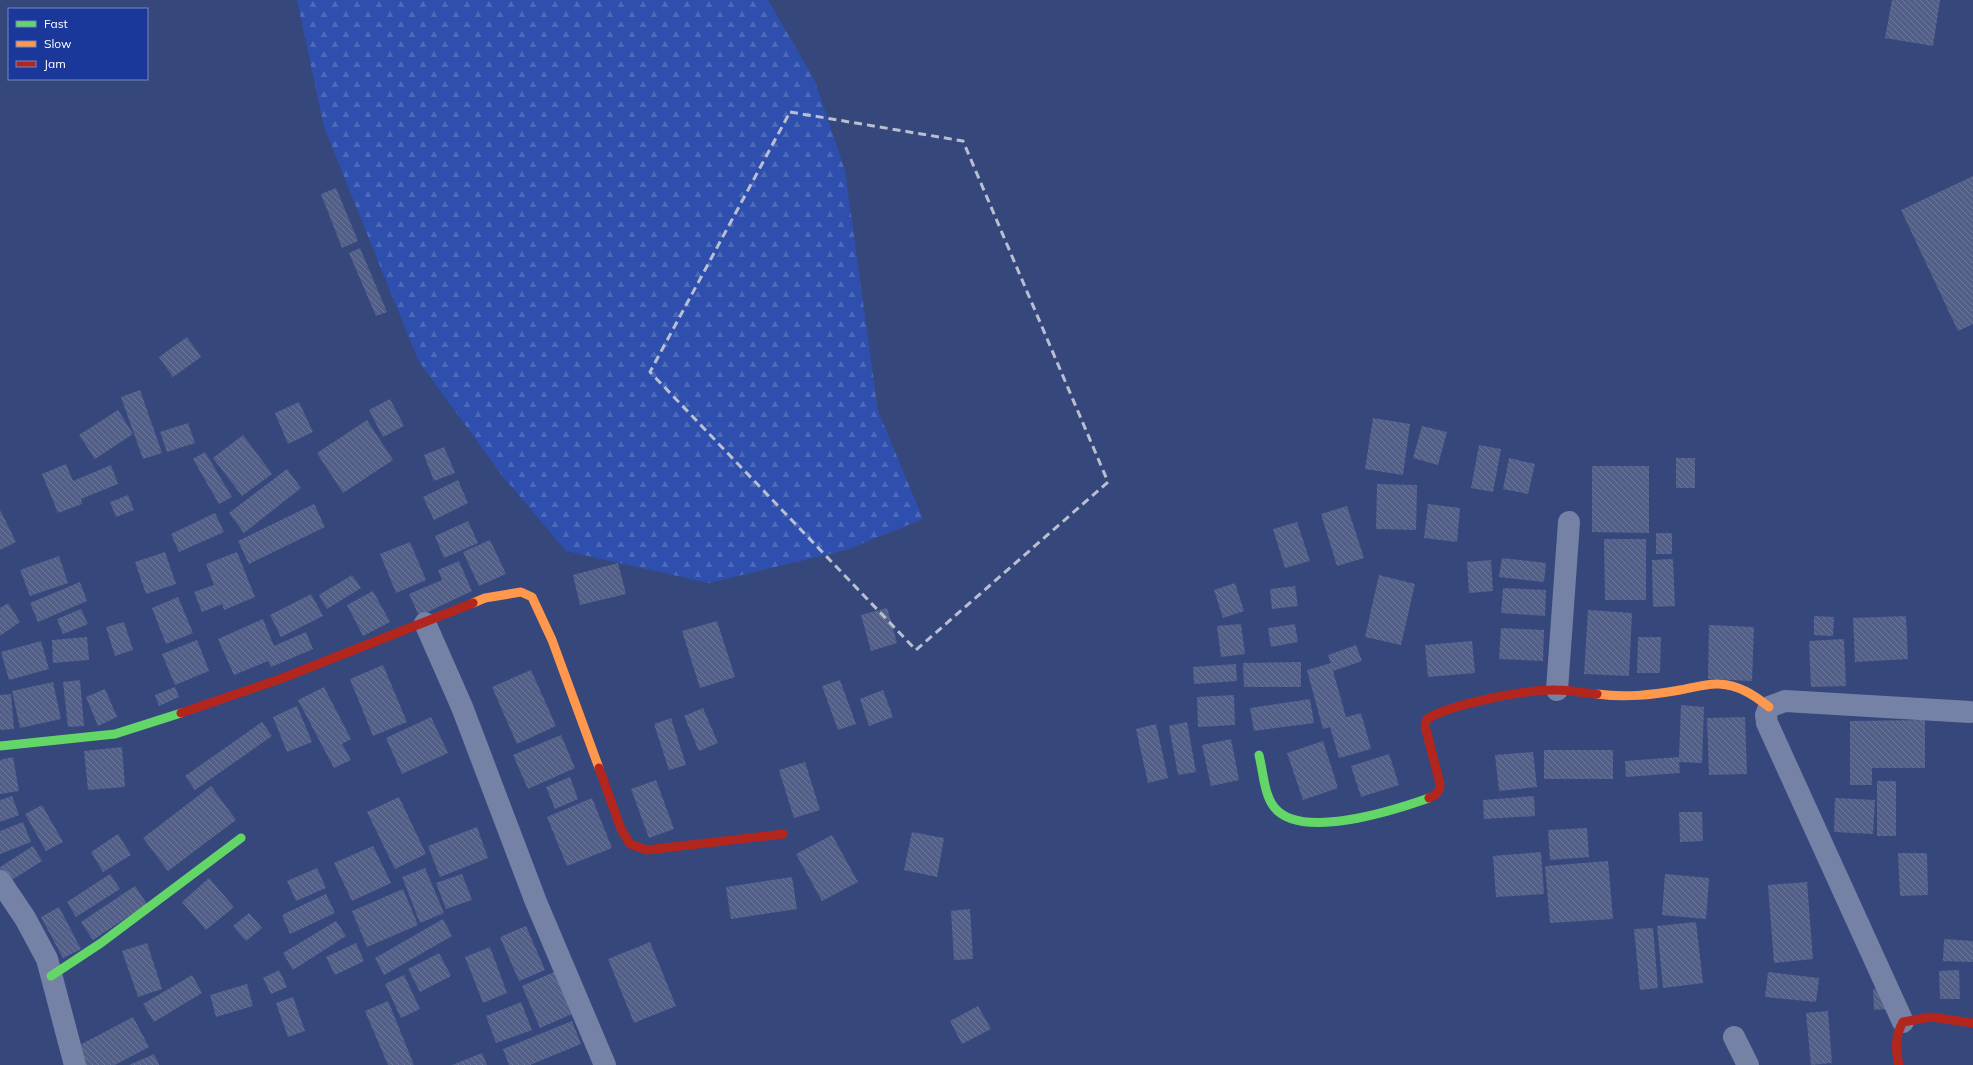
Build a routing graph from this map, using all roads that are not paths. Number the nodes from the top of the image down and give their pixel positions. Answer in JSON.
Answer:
{"nodes":[{"id":1,"x":1569,"y":522,"type":"dead end"},
{"id":2,"x":425,"y":623,"type":"junction"},
{"id":3,"x":1557,"y":690,"type":"junction"},
{"id":4,"x":1769,"y":707,"type":"junction"},
{"id":5,"x":1970,"y":712,"type":"dead end"},
{"id":6,"x":0,"y":746,"type":"edge"},
{"id":7,"x":1259,"y":755,"type":"dead end"},
{"id":8,"x":783,"y":834,"type":"dead end"},
{"id":9,"x":241,"y":838,"type":"dead end"},
{"id":10,"x":0,"y":881,"type":"edge"},
{"id":11,"x":51,"y":976,"type":"junction"},
{"id":12,"x":1904,"y":1022,"type":"junction"},
{"id":13,"x":1973,"y":1023,"type":"edge"},
{"id":14,"x":1734,"y":1037,"type":"dead end"},
{"id":15,"x":75,"y":1065,"type":"edge"},
{"id":16,"x":605,"y":1065,"type":"edge"},
{"id":17,"x":1748,"y":1065,"type":"edge"},
{"id":18,"x":1899,"y":1065,"type":"edge"}],
"edges":[{"from":1,"to":3,"type":"street"},
{"from":2,"to":6,"type":"street"},
{"from":2,"to":8,"type":"street"},
{"from":2,"to":16,"type":"street"},
{"from":3,"to":4,"type":"street"},
{"from":3,"to":7,"type":"street"},
{"from":4,"to":5,"type":"street"},
{"from":4,"to":12,"type":"street"},
{"from":9,"to":11,"type":"street"},
{"from":10,"to":11,"type":"street"},
{"from":11,"to":15,"type":"street"},
{"from":12,"to":13,"type":"street"},
{"from":12,"to":18,"type":"street"},
{"from":14,"to":17,"type":"street"}]}
